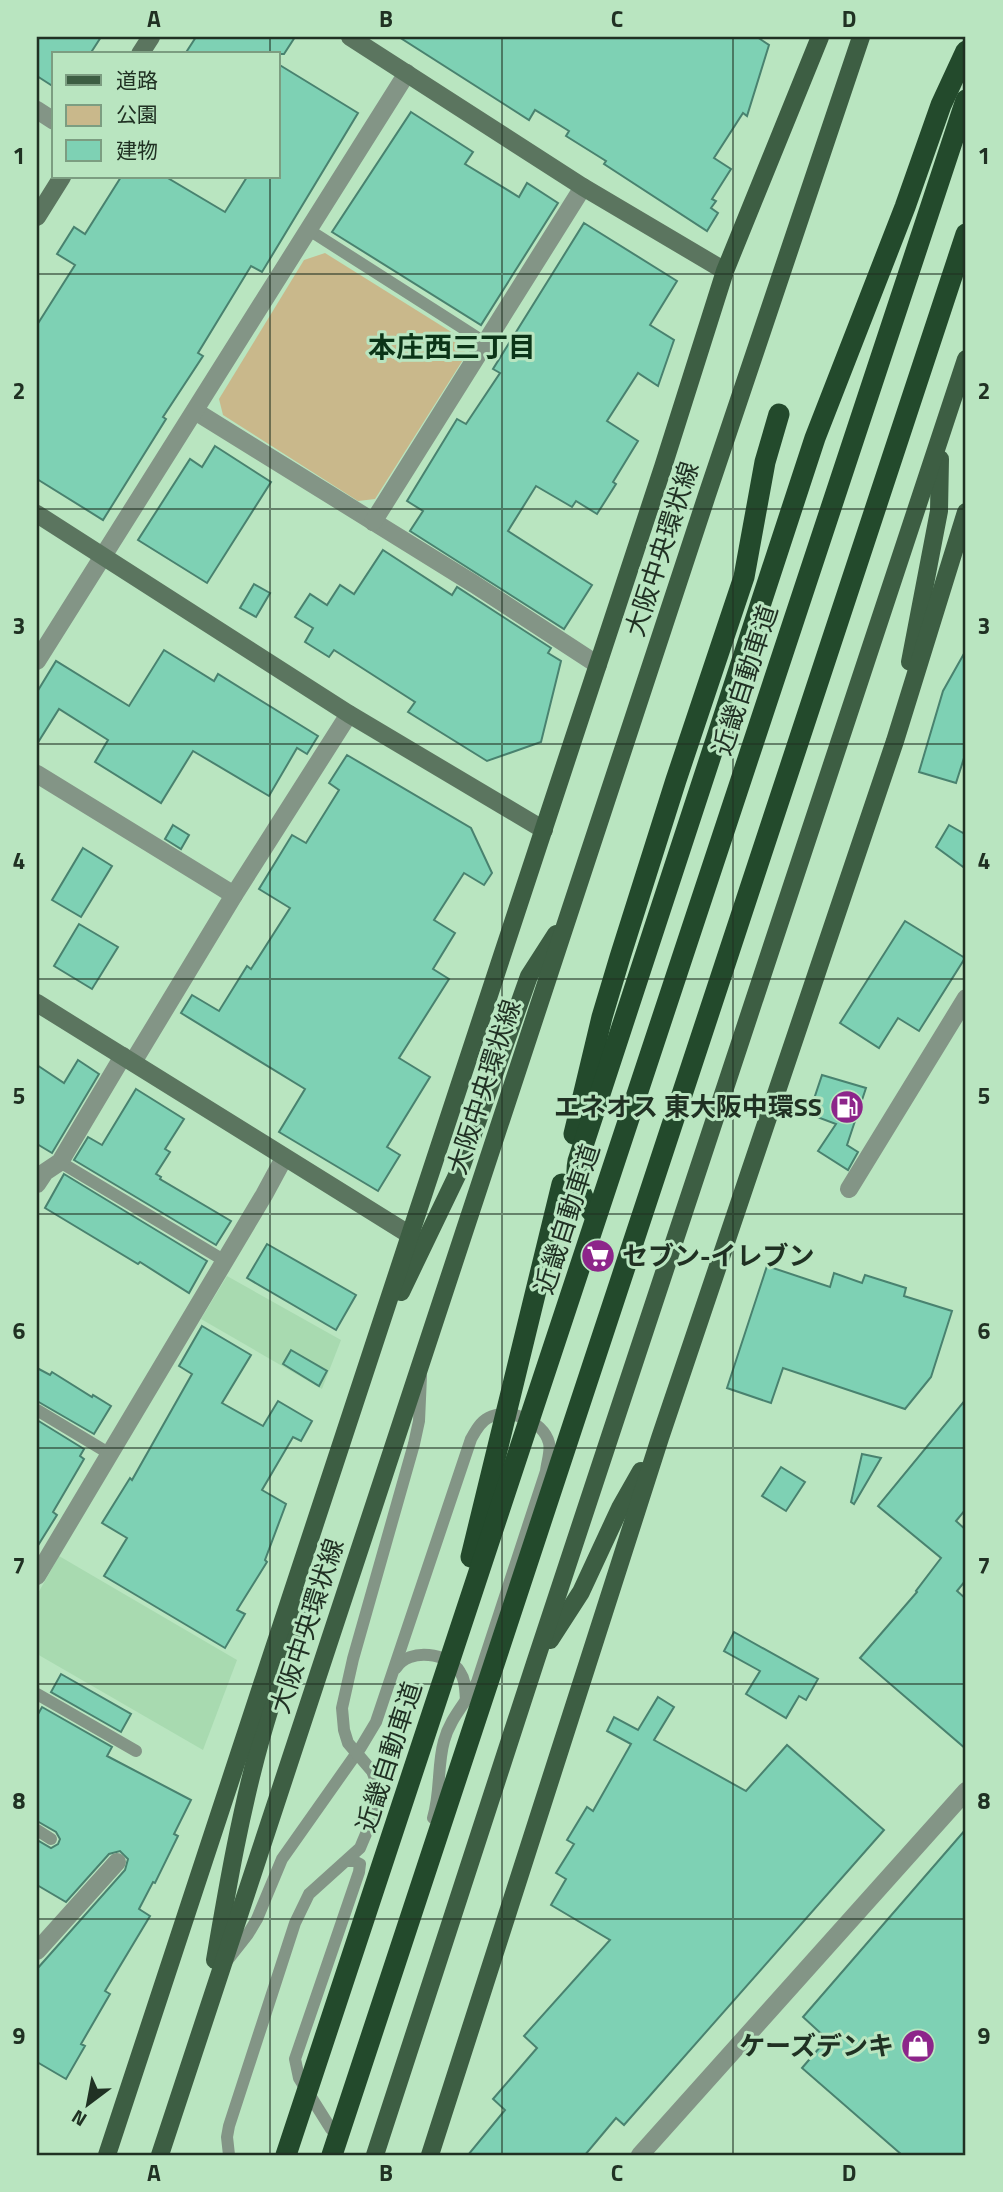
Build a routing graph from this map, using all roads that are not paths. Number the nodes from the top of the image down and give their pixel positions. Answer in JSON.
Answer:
{"nodes":[{"id":1,"x":151,"y":37,"type":"edge"},
{"id":2,"x":350,"y":37,"type":"edge"},
{"id":3,"x":861,"y":37,"type":"edge"},
{"id":4,"x":817,"y":38,"type":"edge"},
{"id":5,"x":966,"y":51,"type":"edge"},
{"id":6,"x":141,"y":52,"type":"edge"},
{"id":7,"x":407,"y":73,"type":"junction"},
{"id":8,"x":966,"y":100,"type":"edge"},
{"id":9,"x":37,"y":110,"type":"edge"},
{"id":10,"x":52,"y":120,"type":"edge"},
{"id":11,"x":61,"y":178,"type":"edge"},
{"id":12,"x":583,"y":187,"type":"junction"},
{"id":13,"x":37,"y":218,"type":"edge"},
{"id":14,"x":309,"y":230,"type":"junction"},
{"id":15,"x":966,"y":234,"type":"edge"},
{"id":16,"x":725,"y":271,"type":"junction"},
{"id":17,"x":485,"y":343,"type":"junction"},
{"id":18,"x":966,"y":359,"type":"edge"},
{"id":19,"x":195,"y":411,"type":"junction"},
{"id":20,"x":779,"y":414,"type":"dead end"},
{"id":21,"x":941,"y":438,"type":"junction"},
{"id":22,"x":966,"y":512,"type":"edge"},
{"id":23,"x":37,"y":514,"type":"edge"},
{"id":24,"x":373,"y":523,"type":"junction"},
{"id":25,"x":103,"y":557,"type":"junction"},
{"id":26,"x":37,"y":661,"type":"edge"},
{"id":27,"x":598,"y":665,"type":"junction"},
{"id":28,"x":349,"y":714,"type":"junction"},
{"id":29,"x":895,"y":741,"type":"junction"},
{"id":30,"x":37,"y":774,"type":"edge"},
{"id":31,"x":544,"y":830,"type":"junction"},
{"id":32,"x":234,"y":895,"type":"junction"},
{"id":33,"x":567,"y":917,"type":"junction"},
{"id":34,"x":966,"y":998,"type":"edge"},
{"id":35,"x":37,"y":1003,"type":"edge"},
{"id":36,"x":128,"y":1059,"type":"junction"},
{"id":37,"x":284,"y":1158,"type":"junction"},
{"id":38,"x":60,"y":1162,"type":"junction"},
{"id":39,"x":37,"y":1184,"type":"edge"},
{"id":40,"x":849,"y":1189,"type":"dead end"},
{"id":41,"x":596,"y":1216,"type":"dead end"},
{"id":42,"x":410,"y":1235,"type":"junction"},
{"id":43,"x":225,"y":1261,"type":"junction"},
{"id":44,"x":374,"y":1345,"type":"junction"},
{"id":45,"x":421,"y":1362,"type":"junction"},
{"id":46,"x":37,"y":1410,"type":"edge"},
{"id":47,"x":660,"y":1438,"type":"junction"},
{"id":48,"x":110,"y":1454,"type":"junction"},
{"id":49,"x":307,"y":1547,"type":"junction"},
{"id":50,"x":37,"y":1574,"type":"edge"},
{"id":51,"x":536,"y":1660,"type":"junction"},
{"id":52,"x":392,"y":1674,"type":"junction"},
{"id":53,"x":37,"y":1694,"type":"edge"},
{"id":54,"x":466,"y":1700,"type":"junction"},
{"id":55,"x":428,"y":1729,"type":"junction"},
{"id":56,"x":136,"y":1751,"type":"dead end"},
{"id":57,"x":356,"y":1753,"type":"junction"},
{"id":58,"x":966,"y":1791,"type":"edge"},
{"id":59,"x":37,"y":1830,"type":"edge"},
{"id":60,"x":51,"y":1839,"type":"dead end"},
{"id":61,"x":348,"y":1861,"type":"junction"},
{"id":62,"x":117,"y":1862,"type":"dead end"},
{"id":63,"x":37,"y":1951,"type":"edge"},
{"id":64,"x":222,"y":1968,"type":"junction"},
{"id":65,"x":205,"y":2019,"type":"junction"},
{"id":66,"x":331,"y":2129,"type":"junction"},
{"id":67,"x":107,"y":2155,"type":"edge"},
{"id":68,"x":160,"y":2155,"type":"edge"},
{"id":69,"x":229,"y":2155,"type":"edge"},
{"id":70,"x":286,"y":2155,"type":"edge"},
{"id":71,"x":322,"y":2155,"type":"edge"},
{"id":72,"x":332,"y":2155,"type":"edge"},
{"id":73,"x":375,"y":2155,"type":"edge"},
{"id":74,"x":430,"y":2155,"type":"edge"},
{"id":75,"x":640,"y":2155,"type":"edge"}],
"edges":[{"from":1,"to":6,"type":"street"},
{"from":2,"to":7,"type":"street"},
{"from":3,"to":33,"type":"main road","name":"大阪中央環状線"},
{"from":4,"to":16,"type":"main road"},
{"from":5,"to":41,"type":"highway"},
{"from":7,"to":12,"type":"street"},
{"from":7,"to":14,"type":"street"},
{"from":8,"to":55,"type":"highway","name":"近畿自動車道","bridge":true},
{"from":9,"to":10,"type":"street"},
{"from":11,"to":13,"type":"street"},
{"from":12,"to":16,"type":"street"},
{"from":12,"to":17,"type":"street"},
{"from":14,"to":17,"type":"lane"},
{"from":14,"to":19,"type":"street"},
{"from":15,"to":72,"type":"highway"},
{"from":16,"to":27,"type":"main road"},
{"from":17,"to":24,"type":"street"},
{"from":18,"to":21,"type":"main road"},
{"from":19,"to":24,"type":"street"},
{"from":19,"to":25,"type":"street"},
{"from":20,"to":55,"type":"highway","bridge":true},
{"from":21,"to":29,"type":"main road"},
{"from":21,"to":51,"type":"main road"},
{"from":22,"to":29,"type":"main road"},
{"from":23,"to":25,"type":"street"},
{"from":24,"to":27,"type":"street"},
{"from":25,"to":26,"type":"street"},
{"from":25,"to":28,"type":"street"},
{"from":27,"to":31,"type":"main road"},
{"from":28,"to":31,"type":"street"},
{"from":28,"to":32,"type":"street"},
{"from":29,"to":47,"type":"main road"},
{"from":30,"to":32,"type":"street"},
{"from":31,"to":42,"type":"main road"},
{"from":32,"to":36,"type":"street"},
{"from":33,"to":44,"type":"main road"},
{"from":33,"to":45,"type":"main road","name":"大阪中央環状線"},
{"from":34,"to":40,"type":"street"},
{"from":35,"to":36,"type":"street"},
{"from":36,"to":37,"type":"street"},
{"from":36,"to":38,"type":"street"},
{"from":37,"to":42,"type":"street"},
{"from":37,"to":43,"type":"street"},
{"from":38,"to":39,"type":"street"},
{"from":38,"to":43,"type":"lane"},
{"from":42,"to":44,"type":"main road"},
{"from":43,"to":48,"type":"street"},
{"from":44,"to":49,"type":"main road"},
{"from":45,"to":57,"type":"lane"},
{"from":45,"to":64,"type":"main road","name":"大阪中央環状線"},
{"from":46,"to":48,"type":"lane"},
{"from":47,"to":51,"type":"main road"},
{"from":47,"to":74,"type":"main road"},
{"from":48,"to":50,"type":"street"},
{"from":49,"to":65,"type":"main road"},
{"from":49,"to":67,"type":"main road"},
{"from":51,"to":73,"type":"main road"},
{"from":52,"to":54,"type":"lane"},
{"from":52,"to":54,"type":"lane"},
{"from":52,"to":57,"type":"lane"},
{"from":53,"to":56,"type":"lane"},
{"from":54,"to":66,"type":"lane"},
{"from":55,"to":70,"type":"highway","name":"近畿自動車道","bridge":true},
{"from":57,"to":61,"type":"lane"},
{"from":57,"to":64,"type":"lane"},
{"from":58,"to":75,"type":"street"},
{"from":59,"to":60,"type":"lane"},
{"from":61,"to":66,"type":"lane"},
{"from":61,"to":69,"type":"lane"},
{"from":62,"to":63,"type":"street"},
{"from":64,"to":65,"type":"main road","name":"大阪中央環状線"},
{"from":65,"to":68,"type":"main road","name":"大阪中央環状線"},
{"from":66,"to":71,"type":"lane"}]}
